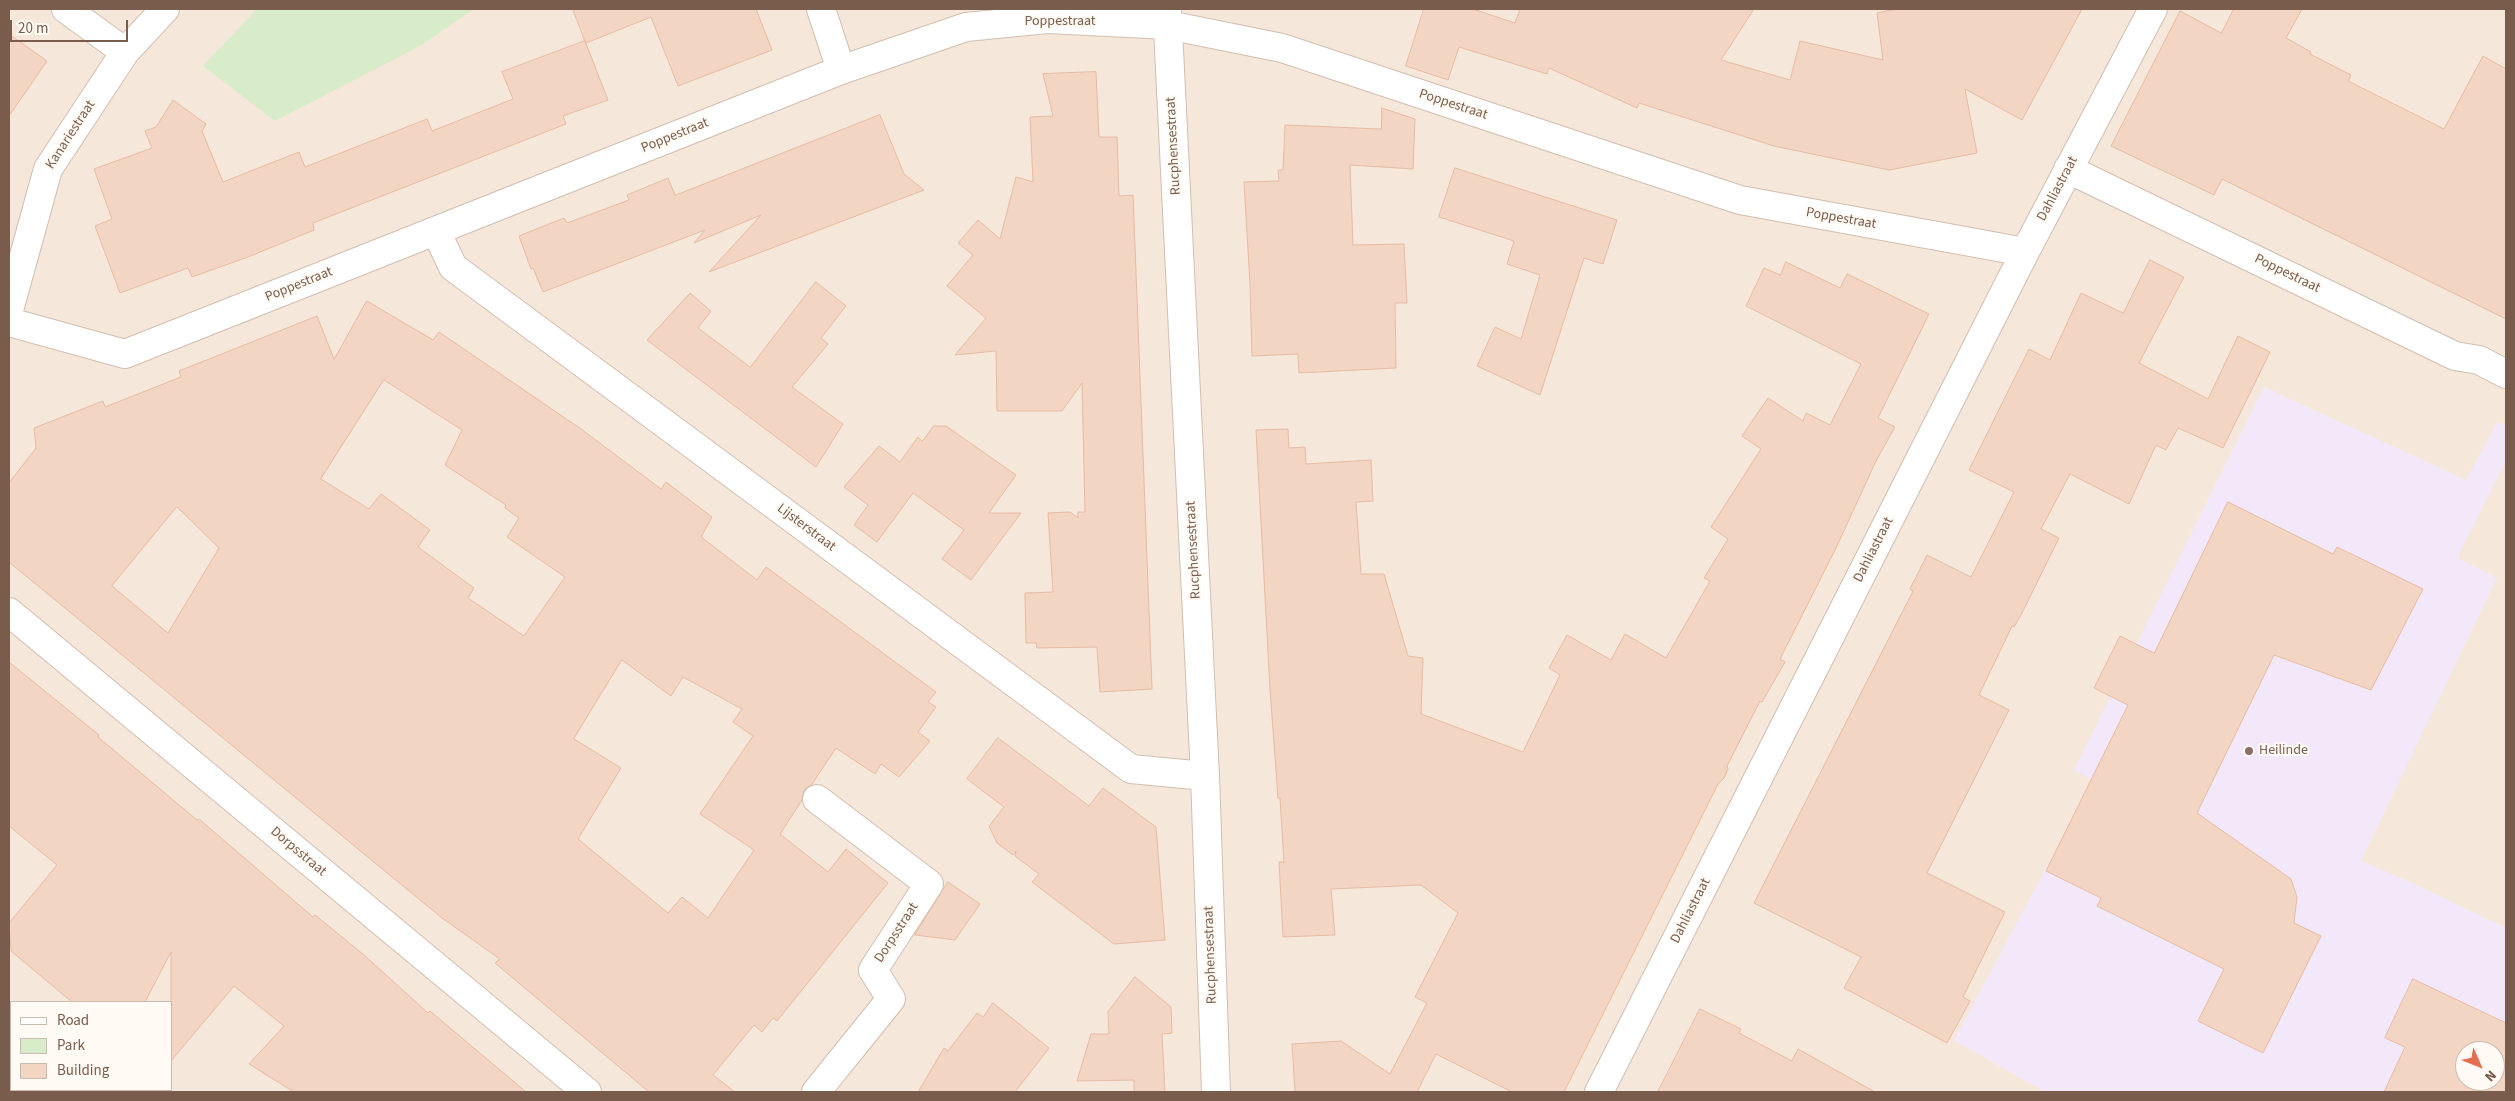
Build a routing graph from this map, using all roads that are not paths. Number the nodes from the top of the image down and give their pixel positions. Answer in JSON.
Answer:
{"nodes":[{"id":1,"x":66,"y":9,"type":"edge"},
{"id":2,"x":165,"y":9,"type":"edge"},
{"id":3,"x":821,"y":9,"type":"edge"},
{"id":4,"x":2153,"y":9,"type":"edge"},
{"id":5,"x":1168,"y":17,"type":"edge"},
{"id":6,"x":125,"y":52,"type":"junction"},
{"id":7,"x":841,"y":70,"type":"junction"},
{"id":8,"x":2068,"y":168,"type":"junction"},
{"id":9,"x":436,"y":231,"type":"junction"},
{"id":10,"x":2025,"y":252,"type":"junction"},
{"id":11,"x":9,"y":310,"type":"edge"},
{"id":12,"x":9,"y":322,"type":"edge"},
{"id":13,"x":2506,"y":374,"type":"edge"},
{"id":14,"x":9,"y":612,"type":"edge"},
{"id":15,"x":1205,"y":776,"type":"junction"},
{"id":16,"x":817,"y":799,"type":"dead end"},
{"id":17,"x":588,"y":1092,"type":"edge"},
{"id":18,"x":816,"y":1092,"type":"edge"},
{"id":19,"x":1216,"y":1092,"type":"edge"},
{"id":20,"x":1598,"y":1092,"type":"edge"}],
"edges":[{"from":1,"to":6,"type":"street"},
{"from":2,"to":6,"type":"street","name":"Kanariestraat"},
{"from":3,"to":7,"type":"street"},
{"from":4,"to":8,"type":"street","name":"Dahliastraat"},
{"from":5,"to":7,"type":"street","name":"Poppestraat"},
{"from":5,"to":10,"type":"street","name":"Poppestraat"},
{"from":5,"to":15,"type":"street","name":"Rucphensestraat"},
{"from":6,"to":11,"type":"street","name":"Kanariestraat"},
{"from":7,"to":9,"type":"street","name":"Poppestraat"},
{"from":8,"to":10,"type":"street","name":"Dahliastraat"},
{"from":8,"to":13,"type":"street","name":"Poppestraat"},
{"from":9,"to":12,"type":"street","name":"Poppestraat"},
{"from":9,"to":15,"type":"street","name":"Lijsterstraat"},
{"from":10,"to":20,"type":"street","name":"Dahliastraat"},
{"from":14,"to":17,"type":"street","name":"Dorpsstraat"},
{"from":15,"to":19,"type":"street","name":"Rucphensestraat"},
{"from":16,"to":18,"type":"street","name":"Dorpsstraat"}]}
